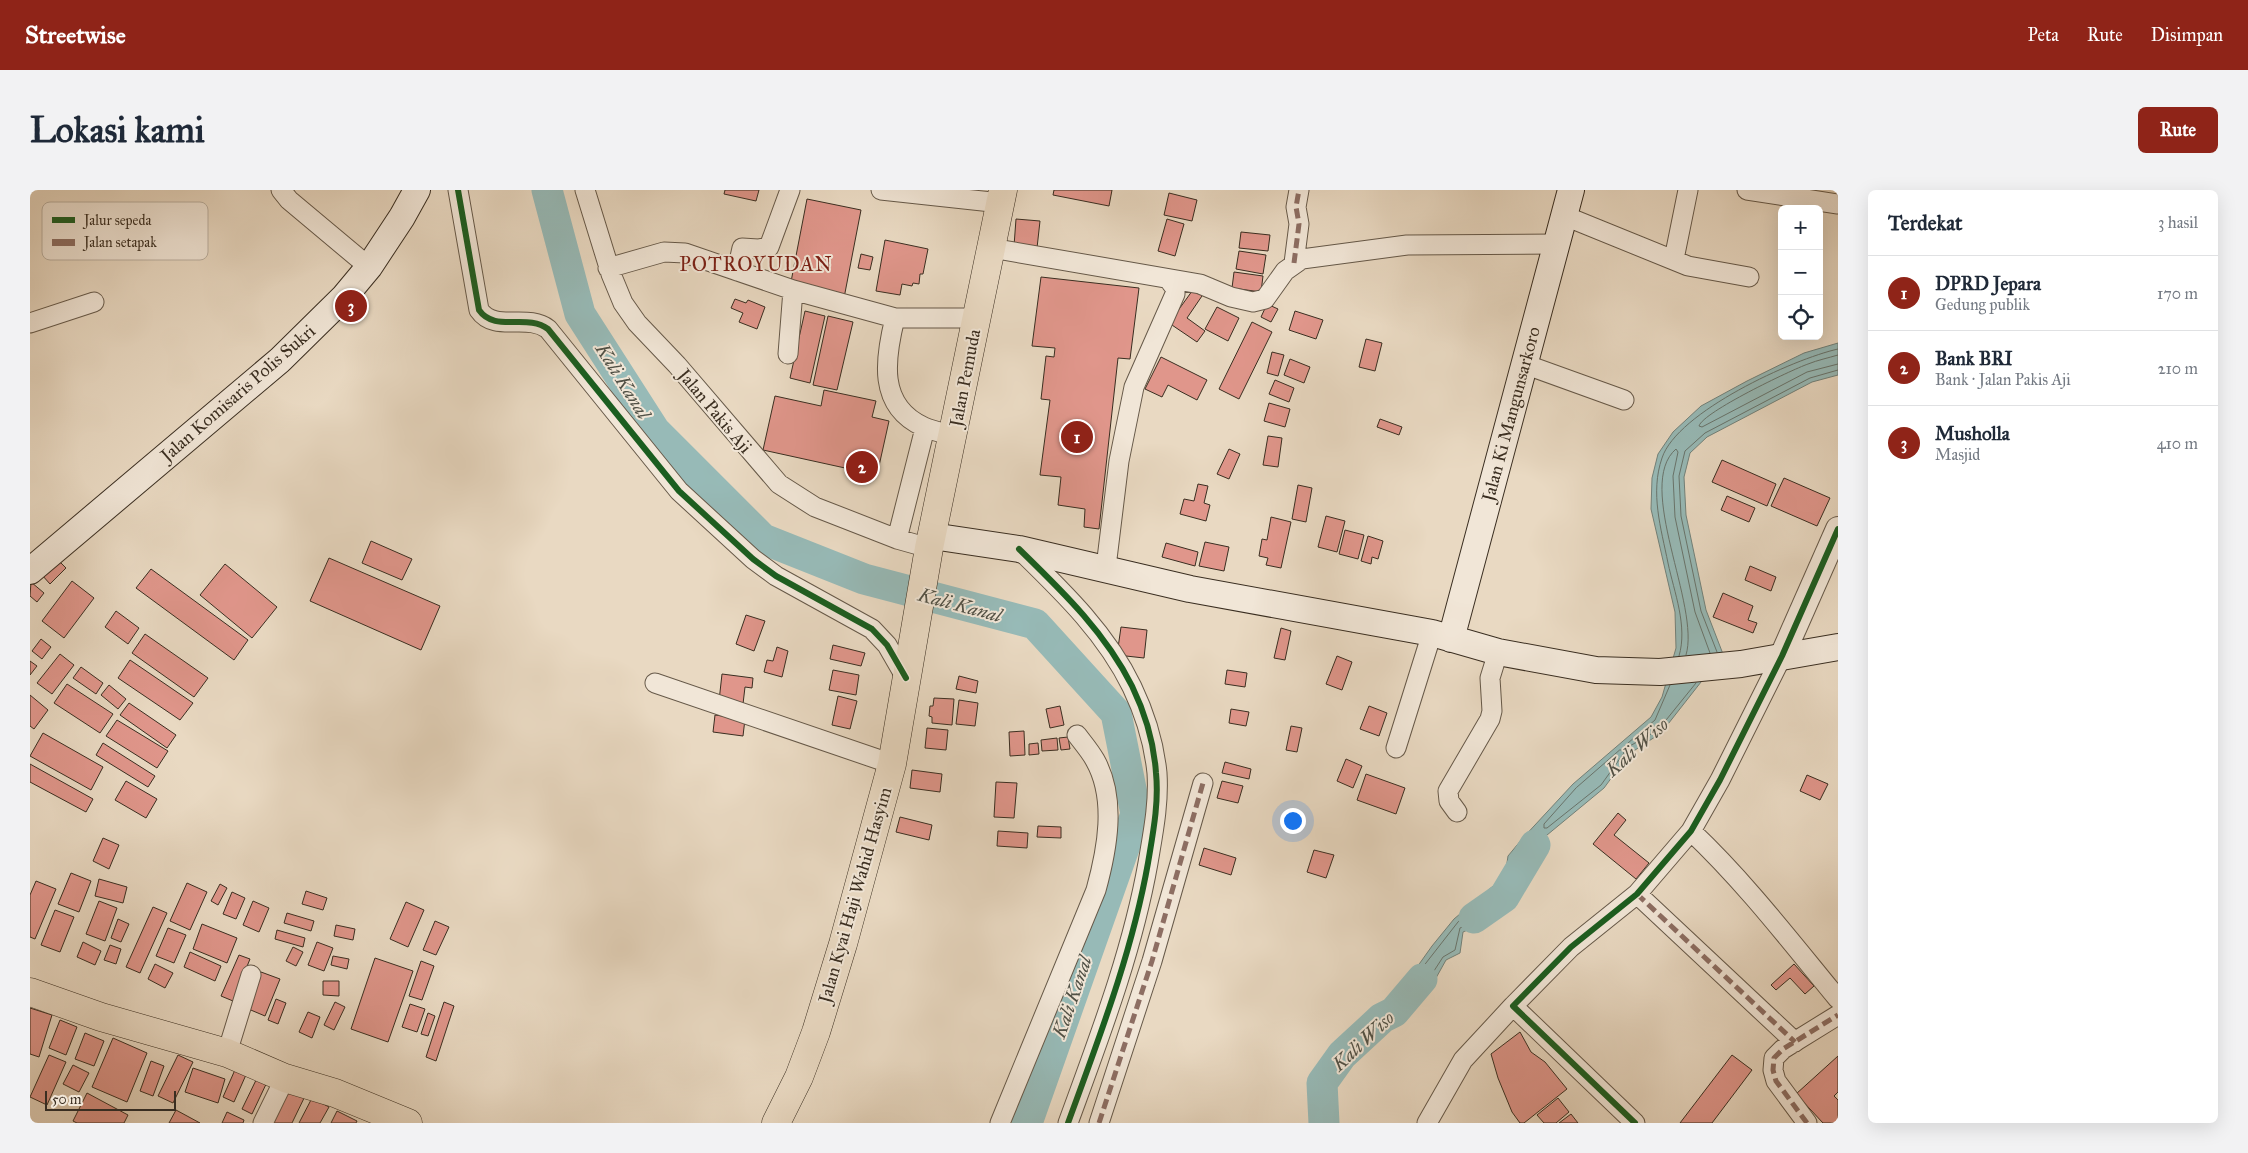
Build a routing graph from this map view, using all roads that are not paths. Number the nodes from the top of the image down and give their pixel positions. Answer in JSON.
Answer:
{"nodes":[{"id":1,"x":281,"y":190,"type":"edge"},
{"id":2,"x":417,"y":190,"type":"edge"},
{"id":3,"x":458,"y":190,"type":"edge"},
{"id":4,"x":585,"y":190,"type":"edge"},
{"id":5,"x":790,"y":190,"type":"edge"},
{"id":6,"x":882,"y":190,"type":"edge"},
{"id":7,"x":1299,"y":190,"type":"edge"},
{"id":8,"x":1572,"y":190,"type":"edge"},
{"id":9,"x":1688,"y":190,"type":"edge"},
{"id":10,"x":1748,"y":190,"type":"edge"},
{"id":11,"x":1002,"y":196,"type":"edge"},
{"id":12,"x":1838,"y":203,"type":"edge"},
{"id":13,"x":1565,"y":216,"type":"junction"},
{"id":14,"x":1558,"y":244,"type":"junction"},
{"id":15,"x":991,"y":248,"type":"junction"},
{"id":16,"x":1674,"y":259,"type":"junction"},
{"id":17,"x":1294,"y":262,"type":"junction"},
{"id":18,"x":369,"y":267,"type":"junction"},
{"id":19,"x":608,"y":268,"type":"junction"},
{"id":20,"x":736,"y":271,"type":"junction"},
{"id":21,"x":1749,"y":276,"type":"dead end"},
{"id":22,"x":1169,"y":280,"type":"junction"},
{"id":23,"x":793,"y":290,"type":"junction"},
{"id":24,"x":94,"y":302,"type":"dead end"},
{"id":25,"x":895,"y":318,"type":"junction"},
{"id":26,"x":977,"y":318,"type":"junction"},
{"id":27,"x":30,"y":323,"type":"edge"},
{"id":28,"x":788,"y":354,"type":"dead end"},
{"id":29,"x":1524,"y":364,"type":"junction"},
{"id":30,"x":1624,"y":400,"type":"dead end"},
{"id":31,"x":925,"y":428,"type":"junction"},
{"id":32,"x":954,"y":436,"type":"junction"},
{"id":33,"x":1838,"y":529,"type":"edge"},
{"id":34,"x":897,"y":539,"type":"junction"},
{"id":35,"x":1020,"y":549,"type":"junction"},
{"id":36,"x":929,"y":550,"type":"junction"},
{"id":37,"x":1106,"y":567,"type":"junction"},
{"id":38,"x":30,"y":570,"type":"edge"},
{"id":39,"x":1441,"y":636,"type":"junction"},
{"id":40,"x":1838,"y":647,"type":"edge"},
{"id":41,"x":1498,"y":652,"type":"junction"},
{"id":42,"x":1782,"y":656,"type":"junction"},
{"id":43,"x":907,"y":669,"type":"junction"},
{"id":44,"x":655,"y":683,"type":"dead end"},
{"id":45,"x":1077,"y":734,"type":"dead end"},
{"id":46,"x":1396,"y":748,"type":"dead end"},
{"id":47,"x":892,"y":764,"type":"junction"},
{"id":48,"x":1202,"y":783,"type":"dead end"},
{"id":49,"x":1457,"y":812,"type":"dead end"},
{"id":50,"x":1691,"y":831,"type":"junction"},
{"id":51,"x":1638,"y":894,"type":"junction"},
{"id":52,"x":251,"y":975,"type":"dead end"},
{"id":53,"x":30,"y":992,"type":"edge"},
{"id":54,"x":1838,"y":999,"type":"edge"},
{"id":55,"x":1513,"y":1006,"type":"junction"},
{"id":56,"x":1838,"y":1015,"type":"edge"},
{"id":57,"x":1795,"y":1042,"type":"junction"},
{"id":58,"x":227,"y":1053,"type":"junction"},
{"id":59,"x":285,"y":1078,"type":"junction"},
{"id":60,"x":263,"y":1123,"type":"edge"},
{"id":61,"x":408,"y":1123,"type":"edge"},
{"id":62,"x":776,"y":1123,"type":"edge"},
{"id":63,"x":1000,"y":1123,"type":"edge"},
{"id":64,"x":1068,"y":1123,"type":"edge"},
{"id":65,"x":1099,"y":1123,"type":"edge"},
{"id":66,"x":1427,"y":1123,"type":"edge"},
{"id":67,"x":1636,"y":1123,"type":"edge"},
{"id":68,"x":1807,"y":1123,"type":"edge"}],
"edges":[{"from":1,"to":18,"type":"street"},
{"from":2,"to":18,"type":"main road","name":"Jalan Komisaris Polis Sukri"},
{"from":3,"to":43,"type":"street"},
{"from":4,"to":19,"type":"street","name":"Jalan Pakis Aji"},
{"from":5,"to":20,"type":"street"},
{"from":6,"to":11,"type":"street"},
{"from":7,"to":17,"type":"street"},
{"from":8,"to":13,"type":"main road","name":"Jalan Ki Mangunsarkoro"},
{"from":9,"to":16,"type":"street"},
{"from":10,"to":12,"type":"street"},
{"from":11,"to":15,"type":"highway","name":"Jalan Pemuda"},
{"from":13,"to":14,"type":"main road","name":"Jalan Ki Mangunsarkoro"},
{"from":13,"to":16,"type":"street"},
{"from":14,"to":17,"type":"street"},
{"from":14,"to":29,"type":"main road","name":"Jalan Ki Mangunsarkoro"},
{"from":15,"to":22,"type":"street"},
{"from":15,"to":26,"type":"highway","name":"Jalan Pemuda"},
{"from":16,"to":21,"type":"street"},
{"from":17,"to":22,"type":"street"},
{"from":18,"to":38,"type":"main road","name":"Jalan Komisaris Polis Sukri"},
{"from":19,"to":20,"type":"street"},
{"from":19,"to":34,"type":"street","name":"Jalan Pakis Aji"},
{"from":20,"to":23,"type":"street"},
{"from":22,"to":37,"type":"street"},
{"from":23,"to":25,"type":"street"},
{"from":23,"to":28,"type":"street"},
{"from":24,"to":27,"type":"street"},
{"from":25,"to":26,"type":"street"},
{"from":25,"to":31,"type":"street"},
{"from":26,"to":32,"type":"highway","name":"Jalan Pemuda"},
{"from":29,"to":30,"type":"street"},
{"from":29,"to":39,"type":"main road","name":"Jalan Ki Mangunsarkoro"},
{"from":31,"to":32,"type":"street"},
{"from":31,"to":34,"type":"street"},
{"from":32,"to":36,"type":"highway","name":"Jalan Pemuda"},
{"from":33,"to":42,"type":"street"},
{"from":34,"to":36,"type":"street","name":"Jalan Pakis Aji"},
{"from":35,"to":36,"type":"main road"},
{"from":35,"to":37,"type":"main road"},
{"from":35,"to":64,"type":"street"},
{"from":36,"to":43,"type":"highway","name":"Jalan Pemuda"},
{"from":37,"to":39,"type":"main road"},
{"from":39,"to":41,"type":"main road"},
{"from":39,"to":46,"type":"street"},
{"from":40,"to":42,"type":"main road"},
{"from":41,"to":42,"type":"main road"},
{"from":41,"to":49,"type":"street"},
{"from":42,"to":50,"type":"street"},
{"from":43,"to":47,"type":"highway","name":"Jalan Kyai Haji Wahid Hasyim"},
{"from":44,"to":47,"type":"street"},
{"from":45,"to":63,"type":"street"},
{"from":47,"to":62,"type":"highway","name":"Jalan Kyai Haji Wahid Hasyim"},
{"from":48,"to":65,"type":"street"},
{"from":50,"to":51,"type":"street"},
{"from":50,"to":54,"type":"street"},
{"from":51,"to":55,"type":"street"},
{"from":51,"to":57,"type":"street"},
{"from":52,"to":58,"type":"street"},
{"from":53,"to":58,"type":"highway"},
{"from":55,"to":66,"type":"street"},
{"from":55,"to":67,"type":"street"},
{"from":56,"to":57,"type":"street"},
{"from":57,"to":68,"type":"street"},
{"from":58,"to":59,"type":"highway"},
{"from":59,"to":60,"type":"street"},
{"from":59,"to":61,"type":"highway"}]}
